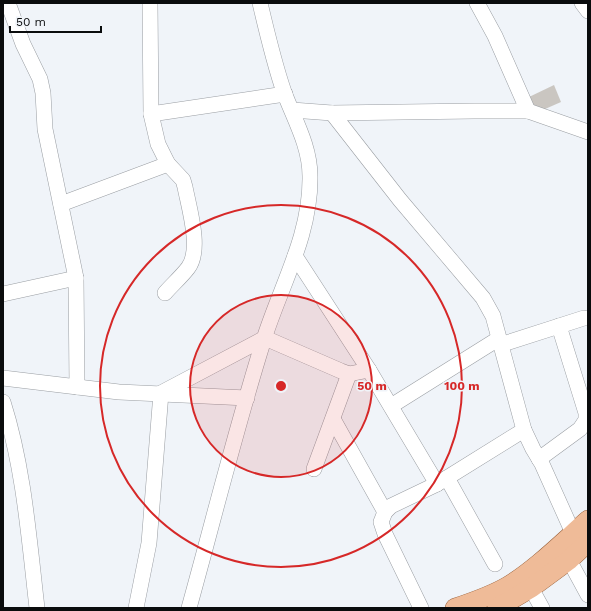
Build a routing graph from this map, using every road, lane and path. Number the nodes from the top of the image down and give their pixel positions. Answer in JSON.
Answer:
{"nodes":[{"id":1,"x":8,"y":3,"type":"edge"},
{"id":2,"x":150,"y":3,"type":"edge"},
{"id":3,"x":260,"y":3,"type":"edge"},
{"id":4,"x":477,"y":3,"type":"edge"},
{"id":5,"x":582,"y":3,"type":"edge"},
{"id":6,"x":588,"y":11,"type":"edge"},
{"id":7,"x":285,"y":94,"type":"junction"},
{"id":8,"x":292,"y":110,"type":"junction"},
{"id":9,"x":528,"y":111,"type":"junction"},
{"id":10,"x":332,"y":113,"type":"junction"},
{"id":11,"x":151,"y":114,"type":"junction"},
{"id":12,"x":588,"y":132,"type":"edge"},
{"id":13,"x":168,"y":164,"type":"junction"},
{"id":14,"x":60,"y":204,"type":"junction"},
{"id":15,"x":295,"y":256,"type":"junction"},
{"id":16,"x":76,"y":278,"type":"junction"},
{"id":17,"x":165,"y":293,"type":"dead end"},
{"id":18,"x":3,"y":294,"type":"edge"},
{"id":19,"x":584,"y":318,"type":"dead end"},
{"id":20,"x":559,"y":326,"type":"junction"},
{"id":21,"x":265,"y":338,"type":"junction"},
{"id":22,"x":499,"y":342,"type":"junction"},
{"id":23,"x":369,"y":370,"type":"junction"},
{"id":24,"x":349,"y":374,"type":"junction"},
{"id":25,"x":3,"y":378,"type":"edge"},
{"id":26,"x":77,"y":388,"type":"junction"},
{"id":27,"x":161,"y":393,"type":"junction"},
{"id":28,"x":247,"y":398,"type":"junction"},
{"id":29,"x":3,"y":402,"type":"edge"},
{"id":30,"x":391,"y":406,"type":"junction"},
{"id":31,"x":332,"y":419,"type":"junction"},
{"id":32,"x":524,"y":430,"type":"junction"},
{"id":33,"x":539,"y":459,"type":"junction"},
{"id":34,"x":314,"y":469,"type":"dead end"},
{"id":35,"x":442,"y":481,"type":"junction"},
{"id":36,"x":384,"y":512,"type":"junction"},
{"id":37,"x":588,"y":520,"type":"edge"},
{"id":38,"x":578,"y":546,"type":"edge"},
{"id":39,"x":495,"y":564,"type":"dead end"},
{"id":40,"x":531,"y":588,"type":"junction"},
{"id":41,"x":588,"y":595,"type":"edge"},
{"id":42,"x":37,"y":608,"type":"edge"},
{"id":43,"x":136,"y":608,"type":"edge"},
{"id":44,"x":189,"y":608,"type":"edge"},
{"id":45,"x":421,"y":608,"type":"edge"},
{"id":46,"x":455,"y":608,"type":"edge"},
{"id":47,"x":497,"y":608,"type":"edge"},
{"id":48,"x":542,"y":608,"type":"edge"}],
"edges":[{"from":1,"to":14,"type":"street"},
{"from":2,"to":11,"type":"street"},
{"from":3,"to":7,"type":"street"},
{"from":4,"to":9,"type":"street"},
{"from":5,"to":6,"type":"street"},
{"from":7,"to":8,"type":"street"},
{"from":7,"to":11,"type":"street"},
{"from":8,"to":10,"type":"street"},
{"from":8,"to":15,"type":"street"},
{"from":9,"to":10,"type":"street"},
{"from":9,"to":12,"type":"street"},
{"from":10,"to":22,"type":"street"},
{"from":11,"to":13,"type":"street"},
{"from":13,"to":14,"type":"street"},
{"from":13,"to":17,"type":"street"},
{"from":14,"to":16,"type":"street"},
{"from":15,"to":21,"type":"street"},
{"from":15,"to":23,"type":"street"},
{"from":16,"to":18,"type":"street"},
{"from":16,"to":26,"type":"street"},
{"from":19,"to":20,"type":"street"},
{"from":20,"to":22,"type":"street"},
{"from":20,"to":33,"type":"street"},
{"from":21,"to":24,"type":"street"},
{"from":21,"to":27,"type":"street"},
{"from":21,"to":28,"type":"street"},
{"from":22,"to":30,"type":"street"},
{"from":22,"to":32,"type":"street"},
{"from":23,"to":24,"type":"street"},
{"from":23,"to":30,"type":"street"},
{"from":24,"to":31,"type":"street"},
{"from":25,"to":26,"type":"street"},
{"from":26,"to":27,"type":"street"},
{"from":27,"to":28,"type":"street"},
{"from":27,"to":43,"type":"street"},
{"from":28,"to":44,"type":"street"},
{"from":29,"to":42,"type":"street"},
{"from":30,"to":35,"type":"street"},
{"from":31,"to":34,"type":"street"},
{"from":31,"to":36,"type":"street"},
{"from":32,"to":33,"type":"street"},
{"from":32,"to":35,"type":"street"},
{"from":33,"to":38,"type":"street"},
{"from":35,"to":36,"type":"street"},
{"from":35,"to":39,"type":"street"},
{"from":36,"to":45,"type":"street"},
{"from":37,"to":38,"type":"main road"},
{"from":38,"to":40,"type":"main road"},
{"from":38,"to":41,"type":"street"},
{"from":38,"to":46,"type":"main road"},
{"from":40,"to":47,"type":"main road"},
{"from":40,"to":48,"type":"street"}]}
